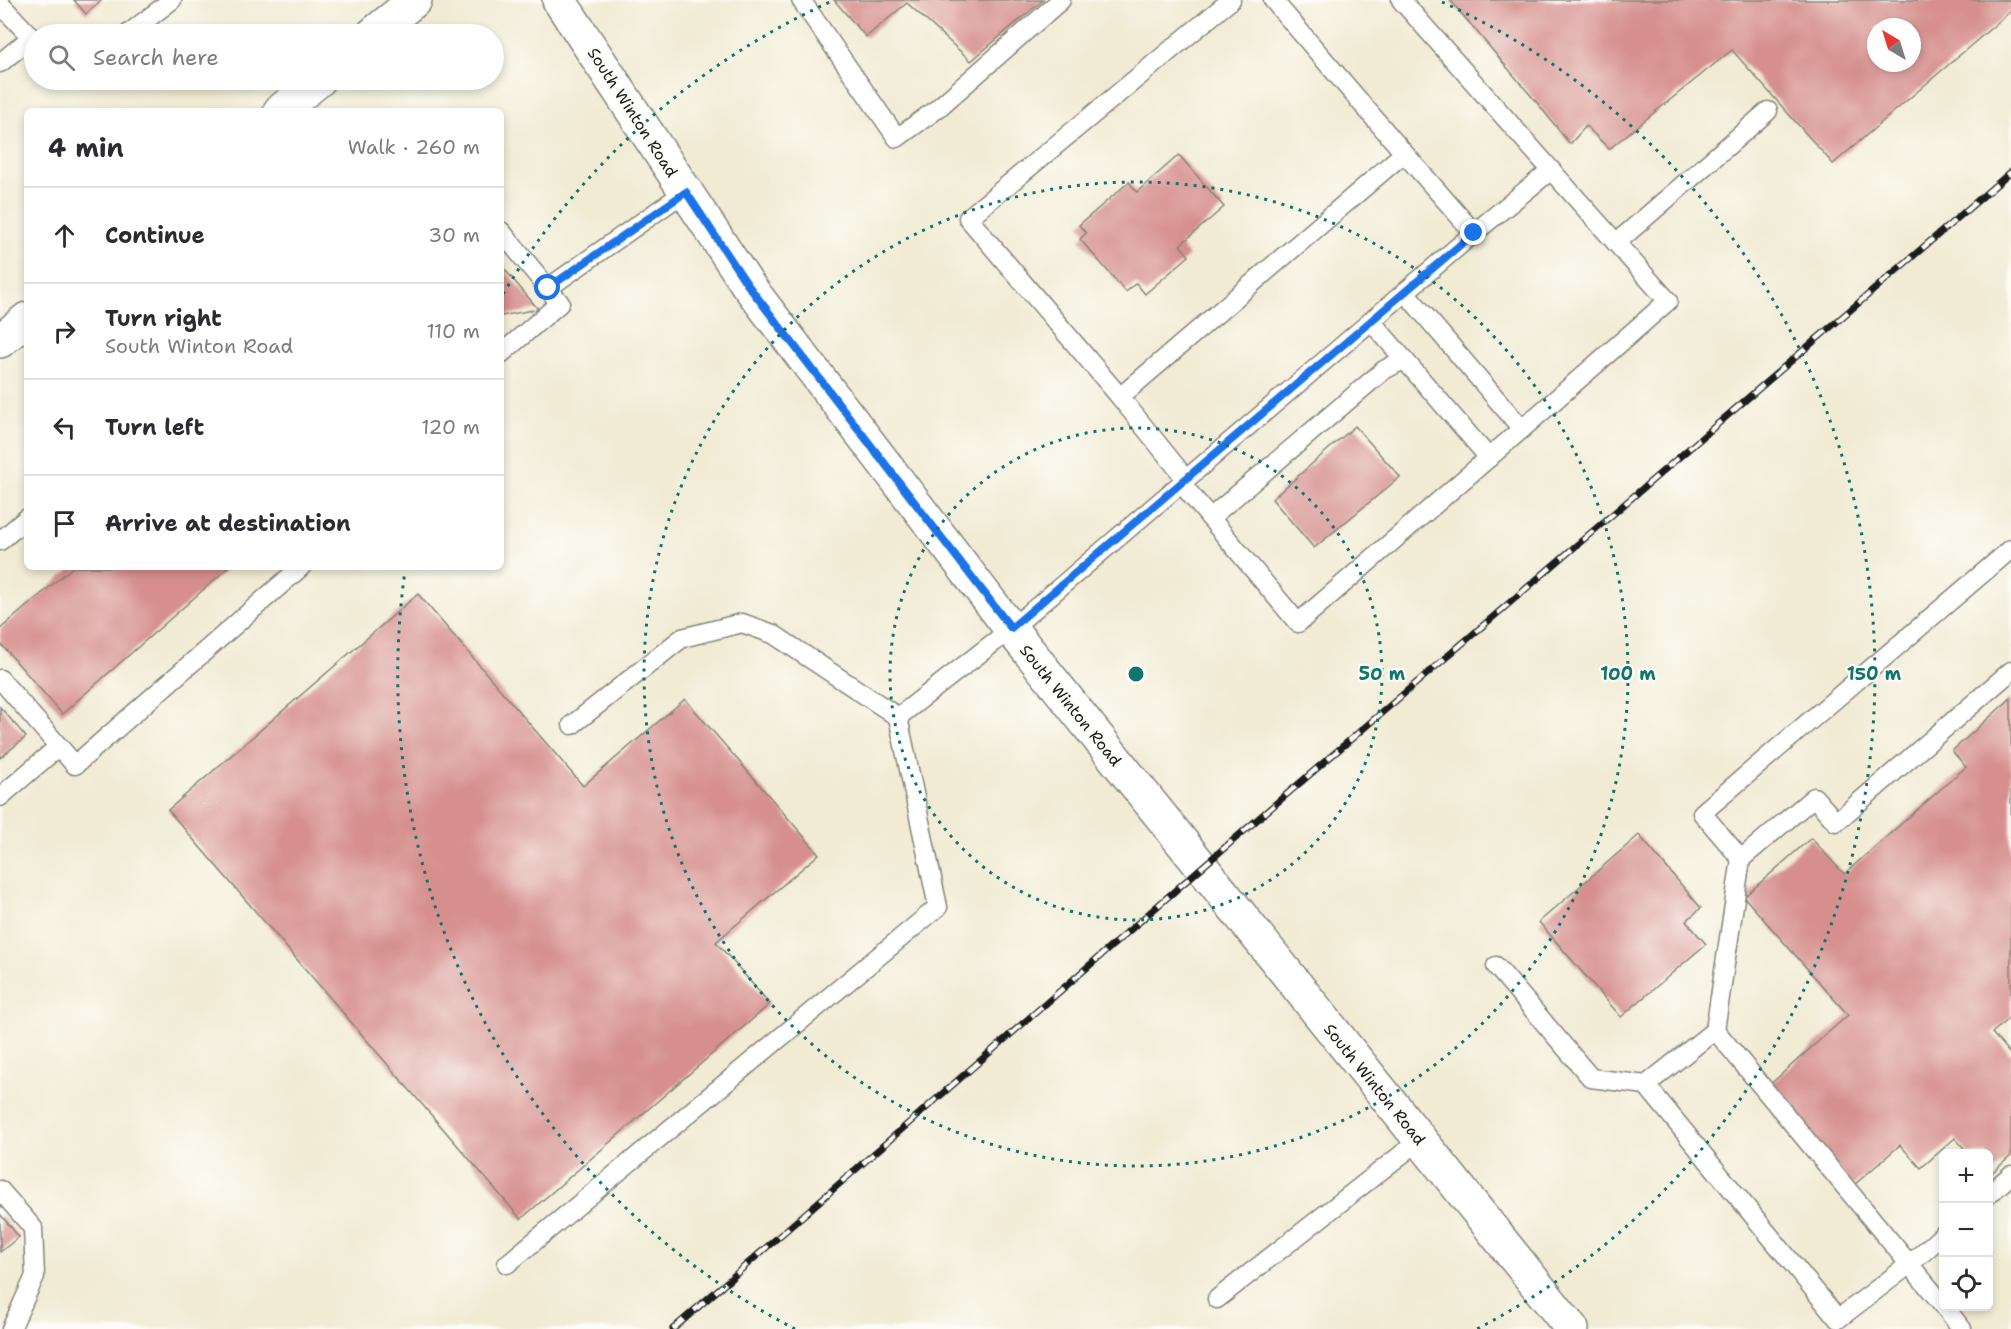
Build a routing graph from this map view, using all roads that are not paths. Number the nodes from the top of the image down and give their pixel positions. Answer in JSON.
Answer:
{"nodes":[{"id":1,"x":172,"y":0,"type":"edge"},
{"id":2,"x":415,"y":0,"type":"edge"},
{"id":3,"x":559,"y":0,"type":"edge"},
{"id":4,"x":801,"y":0,"type":"edge"},
{"id":5,"x":1061,"y":0,"type":"edge"},
{"id":6,"x":1231,"y":0,"type":"edge"},
{"id":7,"x":1273,"y":0,"type":"edge"},
{"id":8,"x":1401,"y":0,"type":"edge"},
{"id":9,"x":0,"y":4,"type":"edge"},
{"id":10,"x":141,"y":24,"type":"edge"},
{"id":11,"x":385,"y":24,"type":"edge"},
{"id":12,"x":24,"y":29,"type":"edge"},
{"id":13,"x":24,"y":46,"type":"edge"},
{"id":14,"x":0,"y":63,"type":"edge"},
{"id":15,"x":306,"y":90,"type":"edge"},
{"id":16,"x":284,"y":108,"type":"edge"},
{"id":17,"x":1768,"y":111,"type":"dead end"},
{"id":18,"x":1404,"y":153,"type":"junction"},
{"id":19,"x":1551,"y":170,"type":"junction"},
{"id":20,"x":686,"y":192,"type":"junction"},
{"id":21,"x":1474,"y":233,"type":"junction"},
{"id":22,"x":504,"y":235,"type":"edge"},
{"id":23,"x":1616,"y":243,"type":"junction"},
{"id":24,"x":548,"y":288,"type":"junction"},
{"id":25,"x":1404,"y":292,"type":"junction"},
{"id":26,"x":24,"y":321,"type":"edge"},
{"id":27,"x":1371,"y":321,"type":"junction"},
{"id":28,"x":0,"y":341,"type":"edge"},
{"id":29,"x":504,"y":351,"type":"edge"},
{"id":30,"x":1403,"y":360,"type":"junction"},
{"id":31,"x":1120,"y":397,"type":"junction"},
{"id":32,"x":1522,"y":429,"type":"junction"},
{"id":33,"x":1489,"y":458,"type":"junction"},
{"id":34,"x":1184,"y":481,"type":"junction"},
{"id":35,"x":1210,"y":518,"type":"junction"},
{"id":36,"x":24,"y":521,"type":"edge"},
{"id":37,"x":0,"y":541,"type":"edge"},
{"id":38,"x":2011,"y":549,"type":"edge"},
{"id":39,"x":298,"y":570,"type":"edge"},
{"id":40,"x":1011,"y":628,"type":"junction"},
{"id":41,"x":2011,"y":671,"type":"edge"},
{"id":42,"x":0,"y":680,"type":"edge"},
{"id":43,"x":898,"y":717,"type":"junction"},
{"id":44,"x":572,"y":725,"type":"dead end"},
{"id":45,"x":58,"y":747,"type":"junction"},
{"id":46,"x":0,"y":797,"type":"edge"},
{"id":47,"x":1741,"y":859,"type":"junction"},
{"id":48,"x":1496,"y":966,"type":"dead end"},
{"id":49,"x":1715,"y":1030,"type":"junction"},
{"id":50,"x":1646,"y":1085,"type":"junction"},
{"id":51,"x":1420,"y":1140,"type":"junction"},
{"id":52,"x":2011,"y":1175,"type":"edge"},
{"id":53,"x":0,"y":1190,"type":"edge"},
{"id":54,"x":1993,"y":1191,"type":"edge"},
{"id":55,"x":1939,"y":1238,"type":"edge"},
{"id":56,"x":507,"y":1264,"type":"dead end"},
{"id":57,"x":1910,"y":1264,"type":"junction"},
{"id":58,"x":1217,"y":1299,"type":"dead end"},
{"id":59,"x":1939,"y":1300,"type":"edge"},
{"id":60,"x":1948,"y":1311,"type":"edge"},
{"id":61,"x":11,"y":1329,"type":"edge"},
{"id":62,"x":1572,"y":1329,"type":"edge"},
{"id":63,"x":1962,"y":1329,"type":"edge"}],
"edges":[{"from":1,"to":10,"type":"lane"},
{"from":2,"to":11,"type":"main road"},
{"from":3,"to":20,"type":"main road","name":"South Winton Road"},
{"from":4,"to":5,"type":"lane"},
{"from":6,"to":31,"type":"lane"},
{"from":7,"to":18,"type":"lane"},
{"from":8,"to":19,"type":"lane"},
{"from":9,"to":12,"type":"lane"},
{"from":13,"to":14,"type":"lane"},
{"from":15,"to":16,"type":"main road"},
{"from":17,"to":23,"type":"lane"},
{"from":18,"to":21,"type":"lane"},
{"from":18,"to":31,"type":"lane"},
{"from":19,"to":21,"type":"lane"},
{"from":19,"to":23,"type":"lane"},
{"from":20,"to":24,"type":"lane"},
{"from":20,"to":40,"type":"main road","name":"South Winton Road"},
{"from":21,"to":25,"type":"lane"},
{"from":22,"to":24,"type":"lane"},
{"from":23,"to":32,"type":"lane"},
{"from":24,"to":29,"type":"lane"},
{"from":25,"to":27,"type":"lane"},
{"from":25,"to":32,"type":"lane"},
{"from":26,"to":28,"type":"main road"},
{"from":27,"to":30,"type":"lane"},
{"from":27,"to":34,"type":"lane"},
{"from":30,"to":33,"type":"lane"},
{"from":30,"to":35,"type":"lane"},
{"from":31,"to":34,"type":"lane"},
{"from":32,"to":33,"type":"lane"},
{"from":33,"to":35,"type":"lane"},
{"from":34,"to":35,"type":"lane"},
{"from":34,"to":40,"type":"lane"},
{"from":36,"to":37,"type":"lane"},
{"from":38,"to":47,"type":"lane"},
{"from":39,"to":45,"type":"lane"},
{"from":40,"to":43,"type":"lane"},
{"from":40,"to":51,"type":"main road","name":"South Winton Road"},
{"from":41,"to":47,"type":"lane"},
{"from":42,"to":45,"type":"lane"},
{"from":43,"to":44,"type":"lane"},
{"from":43,"to":56,"type":"lane"},
{"from":45,"to":46,"type":"lane"},
{"from":47,"to":49,"type":"lane"},
{"from":48,"to":50,"type":"lane"},
{"from":49,"to":50,"type":"lane"},
{"from":49,"to":57,"type":"lane"},
{"from":50,"to":57,"type":"lane"},
{"from":51,"to":58,"type":"lane"},
{"from":51,"to":62,"type":"main road","name":"South Winton Road"},
{"from":52,"to":54,"type":"lane"},
{"from":53,"to":61,"type":"lane"},
{"from":55,"to":57,"type":"lane"},
{"from":57,"to":59,"type":"lane"},
{"from":60,"to":63,"type":"lane"}]}
